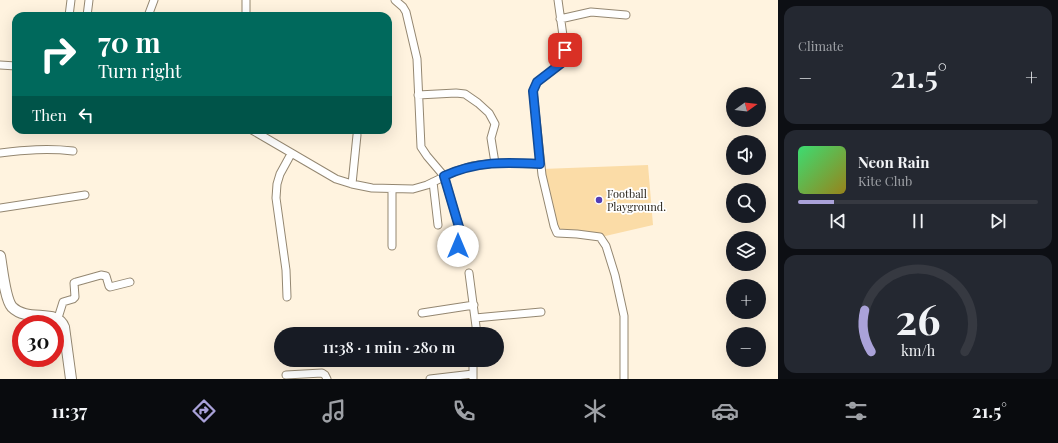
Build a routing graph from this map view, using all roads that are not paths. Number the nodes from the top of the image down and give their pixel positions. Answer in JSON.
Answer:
{"nodes":[{"id":1,"x":71,"y":0,"type":"edge"},
{"id":2,"x":89,"y":0,"type":"edge"},
{"id":3,"x":154,"y":0,"type":"edge"},
{"id":4,"x":246,"y":0,"type":"edge"},
{"id":5,"x":395,"y":0,"type":"edge"},
{"id":6,"x":558,"y":0,"type":"edge"},
{"id":7,"x":70,"y":12,"type":"edge"},
{"id":8,"x":87,"y":12,"type":"edge"},
{"id":9,"x":150,"y":12,"type":"edge"},
{"id":10,"x":246,"y":12,"type":"edge"},
{"id":11,"x":626,"y":15,"type":"dead end"},
{"id":12,"x":560,"y":19,"type":"junction"},
{"id":13,"x":0,"y":65,"type":"edge"},
{"id":14,"x":12,"y":66,"type":"edge"},
{"id":15,"x":418,"y":95,"type":"junction"},
{"id":16,"x":260,"y":134,"type":"edge"},
{"id":17,"x":357,"y":135,"type":"dead end"},
{"id":18,"x":73,"y":151,"type":"dead end"},
{"id":19,"x":0,"y":153,"type":"edge"},
{"id":20,"x":291,"y":154,"type":"junction"},
{"id":21,"x":495,"y":162,"type":"junction"},
{"id":22,"x":540,"y":164,"type":"junction"},
{"id":23,"x":444,"y":176,"type":"junction"},
{"id":24,"x":433,"y":182,"type":"junction"},
{"id":25,"x":352,"y":184,"type":"junction"},
{"id":26,"x":392,"y":189,"type":"junction"},
{"id":27,"x":85,"y":195,"type":"dead end"},
{"id":28,"x":0,"y":208,"type":"edge"},
{"id":29,"x":438,"y":226,"type":"dead end"},
{"id":30,"x":392,"y":246,"type":"dead end"},
{"id":31,"x":458,"y":246,"type":"dead end"},
{"id":32,"x":0,"y":256,"type":"edge"},
{"id":33,"x":469,"y":273,"type":"dead end"},
{"id":34,"x":130,"y":282,"type":"dead end"},
{"id":35,"x":287,"y":297,"type":"dead end"},
{"id":36,"x":4,"y":300,"type":"edge"},
{"id":37,"x":474,"y":305,"type":"junction"},
{"id":38,"x":422,"y":312,"type":"dead end"},
{"id":39,"x":541,"y":312,"type":"dead end"},
{"id":40,"x":28,"y":315,"type":"edge"},
{"id":41,"x":59,"y":315,"type":"edge"},
{"id":42,"x":475,"y":318,"type":"junction"},
{"id":43,"x":64,"y":326,"type":"edge"},
{"id":44,"x":476,"y":327,"type":"edge"},
{"id":45,"x":286,"y":375,"type":"dead end"},
{"id":46,"x":473,"y":377,"type":"edge"},
{"id":47,"x":71,"y":379,"type":"edge"},
{"id":48,"x":327,"y":379,"type":"edge"},
{"id":49,"x":430,"y":379,"type":"edge"},
{"id":50,"x":624,"y":379,"type":"edge"}],
"edges":[{"from":1,"to":7,"type":"street"},
{"from":2,"to":8,"type":"street"},
{"from":3,"to":9,"type":"street"},
{"from":4,"to":10,"type":"street"},
{"from":5,"to":15,"type":"street"},
{"from":6,"to":12,"type":"street"},
{"from":11,"to":12,"type":"street"},
{"from":12,"to":22,"type":"street"},
{"from":13,"to":14,"type":"street"},
{"from":15,"to":21,"type":"street"},
{"from":15,"to":23,"type":"street"},
{"from":16,"to":20,"type":"street"},
{"from":17,"to":25,"type":"street"},
{"from":18,"to":19,"type":"street"},
{"from":20,"to":25,"type":"street"},
{"from":20,"to":35,"type":"street"},
{"from":21,"to":22,"type":"street"},
{"from":21,"to":23,"type":"street"},
{"from":22,"to":50,"type":"street"},
{"from":23,"to":24,"type":"street"},
{"from":23,"to":31,"type":"street"},
{"from":24,"to":26,"type":"street"},
{"from":24,"to":29,"type":"street"},
{"from":25,"to":26,"type":"street"},
{"from":26,"to":30,"type":"street"},
{"from":27,"to":28,"type":"street"},
{"from":32,"to":36,"type":"street"},
{"from":33,"to":37,"type":"street"},
{"from":34,"to":41,"type":"street"},
{"from":36,"to":40,"type":"street"},
{"from":37,"to":38,"type":"street"},
{"from":37,"to":42,"type":"street"},
{"from":39,"to":42,"type":"street"},
{"from":42,"to":44,"type":"street"},
{"from":43,"to":47,"type":"street"},
{"from":45,"to":48,"type":"street"},
{"from":46,"to":49,"type":"street"}]}
